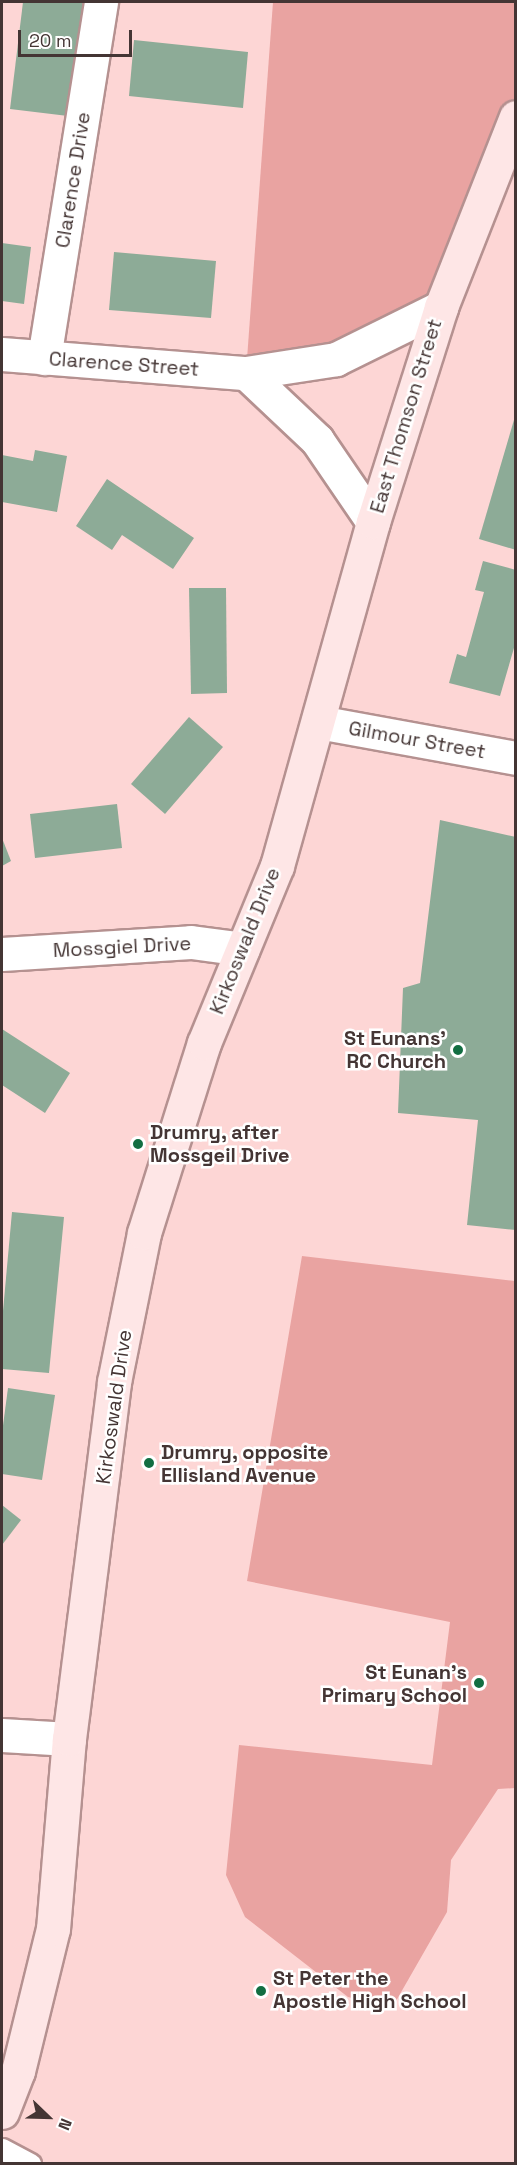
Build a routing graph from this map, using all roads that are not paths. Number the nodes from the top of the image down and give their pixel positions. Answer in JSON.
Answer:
{"nodes":[{"id":1,"x":101,"y":2,"type":"edge"},
{"id":2,"x":516,"y":117,"type":"edge"},
{"id":3,"x":441,"y":307,"type":"junction"},
{"id":4,"x":2,"y":354,"type":"edge"},
{"id":5,"x":44,"y":358,"type":"junction"},
{"id":6,"x":246,"y":373,"type":"junction"},
{"id":7,"x":373,"y":522,"type":"junction"},
{"id":8,"x":318,"y":722,"type":"junction"},
{"id":9,"x":516,"y":758,"type":"edge"},
{"id":10,"x":243,"y":950,"type":"junction"},
{"id":11,"x":2,"y":954,"type":"edge"},
{"id":12,"x":2,"y":1735,"type":"edge"},
{"id":13,"x":69,"y":1739,"type":"junction"},
{"id":14,"x":2,"y":2112,"type":"edge"},
{"id":15,"x":2,"y":2149,"type":"edge"},
{"id":16,"x":30,"y":2163,"type":"edge"}],
"edges":[{"from":1,"to":5,"type":"street","name":"Clarence Drive"},
{"from":2,"to":3,"type":"street","name":"East Thomson Street"},
{"from":3,"to":6,"type":"street","name":"Clarence Street"},
{"from":3,"to":7,"type":"street","name":"East Thomson Street"},
{"from":4,"to":5,"type":"street","name":"Clarence Street"},
{"from":5,"to":6,"type":"street","name":"Clarence Street"},
{"from":6,"to":7,"type":"street"},
{"from":7,"to":8,"type":"street","name":"East Thomson Street"},
{"from":8,"to":9,"type":"street","name":"Gilmour Street"},
{"from":8,"to":10,"type":"street","name":"Kirkoswald Drive"},
{"from":10,"to":11,"type":"street","name":"Mossgiel Drive"},
{"from":10,"to":13,"type":"street","name":"Kirkoswald Drive"},
{"from":12,"to":13,"type":"street"},
{"from":13,"to":14,"type":"street","name":"Kirkoswald Drive"},
{"from":15,"to":16,"type":"lane"}]}
